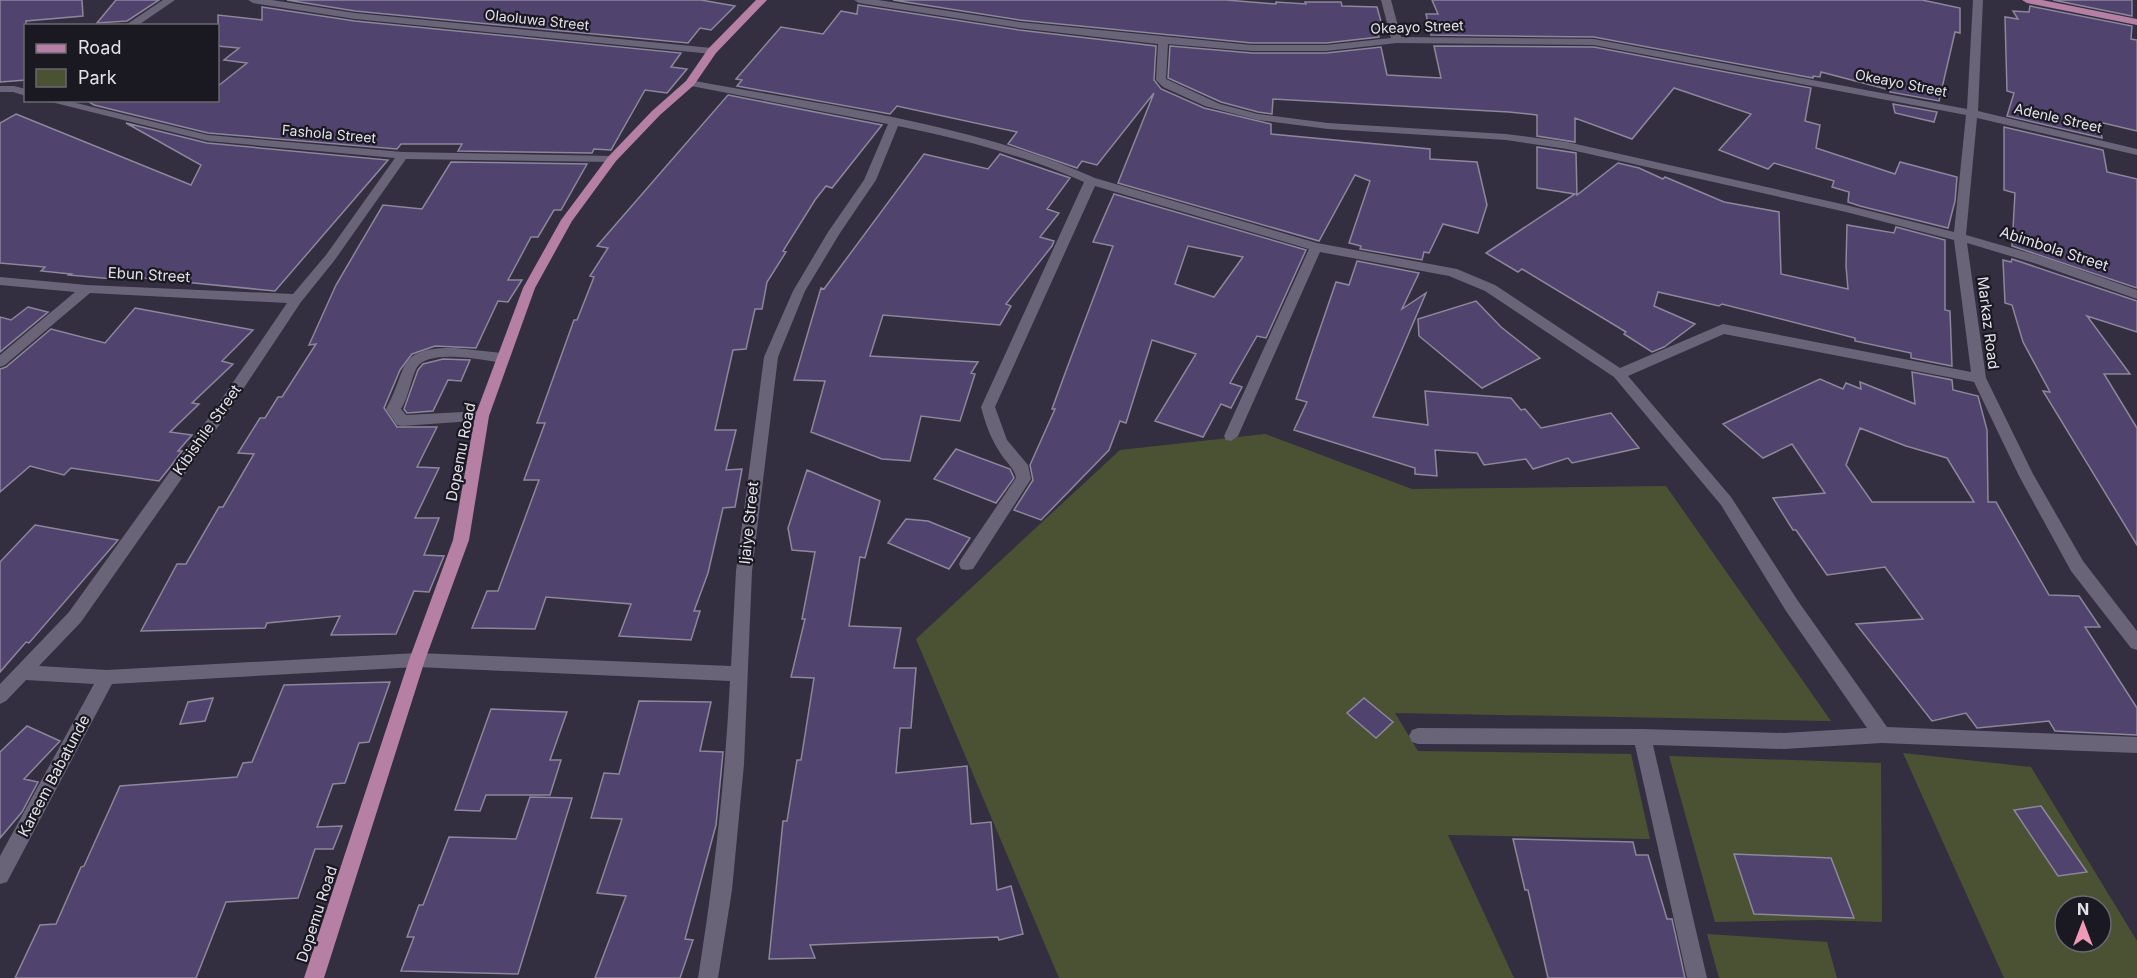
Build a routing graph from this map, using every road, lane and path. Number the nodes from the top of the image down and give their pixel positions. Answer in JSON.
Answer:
{"nodes":[{"id":1,"x":170,"y":0,"type":"edge"},
{"id":2,"x":253,"y":0,"type":"edge"},
{"id":3,"x":762,"y":0,"type":"edge"},
{"id":4,"x":859,"y":0,"type":"edge"},
{"id":5,"x":1386,"y":0,"type":"edge"},
{"id":6,"x":1978,"y":0,"type":"edge"},
{"id":7,"x":2027,"y":0,"type":"edge"},
{"id":8,"x":2068,"y":0,"type":"edge"},
{"id":9,"x":2137,"y":14,"type":"edge"},
{"id":10,"x":2137,"y":22,"type":"edge"},
{"id":11,"x":132,"y":24,"type":"edge"},
{"id":12,"x":1397,"y":40,"type":"junction"},
{"id":13,"x":1163,"y":41,"type":"junction"},
{"id":14,"x":712,"y":51,"type":"junction"},
{"id":15,"x":690,"y":82,"type":"junction"},
{"id":16,"x":24,"y":84,"type":"edge"},
{"id":17,"x":0,"y":89,"type":"edge"},
{"id":18,"x":14,"y":89,"type":"junction"},
{"id":19,"x":24,"y":92,"type":"edge"},
{"id":20,"x":56,"y":102,"type":"edge"},
{"id":21,"x":1972,"y":113,"type":"junction"},
{"id":22,"x":894,"y":123,"type":"junction"},
{"id":23,"x":2137,"y":152,"type":"edge"},
{"id":24,"x":403,"y":155,"type":"junction"},
{"id":25,"x":612,"y":159,"type":"junction"},
{"id":26,"x":1091,"y":181,"type":"junction"},
{"id":27,"x":1960,"y":236,"type":"junction"},
{"id":28,"x":1316,"y":247,"type":"junction"},
{"id":29,"x":0,"y":281,"type":"edge"},
{"id":30,"x":87,"y":289,"type":"junction"},
{"id":31,"x":2137,"y":295,"type":"edge"},
{"id":32,"x":296,"y":299,"type":"junction"},
{"id":33,"x":502,"y":358,"type":"junction"},
{"id":34,"x":0,"y":362,"type":"edge"},
{"id":35,"x":1618,"y":374,"type":"junction"},
{"id":36,"x":1978,"y":378,"type":"junction"},
{"id":37,"x":482,"y":416,"type":"junction"},
{"id":38,"x":1231,"y":436,"type":"dead end"},
{"id":39,"x":968,"y":564,"type":"dead end"},
{"id":40,"x":2137,"y":643,"type":"edge"},
{"id":41,"x":417,"y":660,"type":"junction"},
{"id":42,"x":24,"y":673,"type":"junction"},
{"id":43,"x":738,"y":674,"type":"junction"},
{"id":44,"x":107,"y":677,"type":"junction"},
{"id":45,"x":0,"y":696,"type":"edge"},
{"id":46,"x":1882,"y":735,"type":"junction"},
{"id":47,"x":1418,"y":736,"type":"dead end"},
{"id":48,"x":1642,"y":737,"type":"junction"},
{"id":49,"x":2137,"y":745,"type":"edge"},
{"id":50,"x":0,"y":875,"type":"edge"},
{"id":51,"x":712,"y":954,"type":"junction"},
{"id":52,"x":314,"y":978,"type":"edge"},
{"id":53,"x":708,"y":978,"type":"edge"},
{"id":54,"x":721,"y":978,"type":"edge"},
{"id":55,"x":1697,"y":978,"type":"edge"}],
"edges":[{"from":1,"to":11,"type":"street"},
{"from":2,"to":14,"type":"street","name":"Olaoluwa Street"},
{"from":3,"to":14,"type":"main road","name":"Dopemu Road"},
{"from":4,"to":13,"type":"street","name":"Okeayo Street"},
{"from":5,"to":12,"type":"street"},
{"from":6,"to":21,"type":"street","name":"Markaz Road"},
{"from":7,"to":10,"type":"main road"},
{"from":8,"to":9,"type":"main road"},
{"from":12,"to":13,"type":"street","name":"Okeayo Street"},
{"from":12,"to":21,"type":"street","name":"Okeayo Street"},
{"from":13,"to":27,"type":"street","name":"Abimbola Street"},
{"from":14,"to":15,"type":"main road","name":"Dopemu Road"},
{"from":15,"to":22,"type":"street"},
{"from":15,"to":25,"type":"main road","name":"Dopemu Road"},
{"from":16,"to":18,"type":"street"},
{"from":17,"to":18,"type":"street"},
{"from":18,"to":19,"type":"street"},
{"from":20,"to":24,"type":"street","name":"Fashola Street"},
{"from":21,"to":23,"type":"street","name":"Adenle Street"},
{"from":21,"to":27,"type":"street","name":"Markaz Road"},
{"from":22,"to":26,"type":"street"},
{"from":22,"to":43,"type":"street","name":"Ijaiye Street"},
{"from":24,"to":25,"type":"street","name":"Fashola Street"},
{"from":24,"to":32,"type":"street","name":"Kibishile Street"},
{"from":25,"to":33,"type":"main road","name":"Dopemu Road"},
{"from":26,"to":28,"type":"street"},
{"from":26,"to":39,"type":"street"},
{"from":27,"to":31,"type":"street","name":"Abimbola Street"},
{"from":27,"to":36,"type":"street","name":"Markaz Road"},
{"from":28,"to":35,"type":"street"},
{"from":28,"to":38,"type":"street"},
{"from":29,"to":30,"type":"street","name":"Ebun Street"},
{"from":30,"to":32,"type":"street","name":"Ebun Street"},
{"from":30,"to":34,"type":"street"},
{"from":32,"to":42,"type":"street","name":"Kibishile Street"},
{"from":33,"to":37,"type":"main road","name":"Dopemu Road"},
{"from":33,"to":37,"type":"street"},
{"from":35,"to":36,"type":"street"},
{"from":35,"to":46,"type":"street"},
{"from":36,"to":40,"type":"street","name":"Markaz Road"},
{"from":37,"to":41,"type":"main road","name":"Dopemu Road"},
{"from":41,"to":43,"type":"street"},
{"from":41,"to":44,"type":"street"},
{"from":41,"to":52,"type":"main road","name":"Dopemu Road"},
{"from":42,"to":44,"type":"street"},
{"from":42,"to":45,"type":"street","name":"Kibishile Street"},
{"from":43,"to":51,"type":"street","name":"Ijaiye Street"},
{"from":44,"to":50,"type":"street","name":"Kareem Babatunde"},
{"from":46,"to":48,"type":"street"},
{"from":46,"to":49,"type":"street"},
{"from":47,"to":48,"type":"street"},
{"from":48,"to":55,"type":"street"},
{"from":51,"to":53,"type":"street","name":"Ijaiye Street"},
{"from":51,"to":54,"type":"street"}]}
